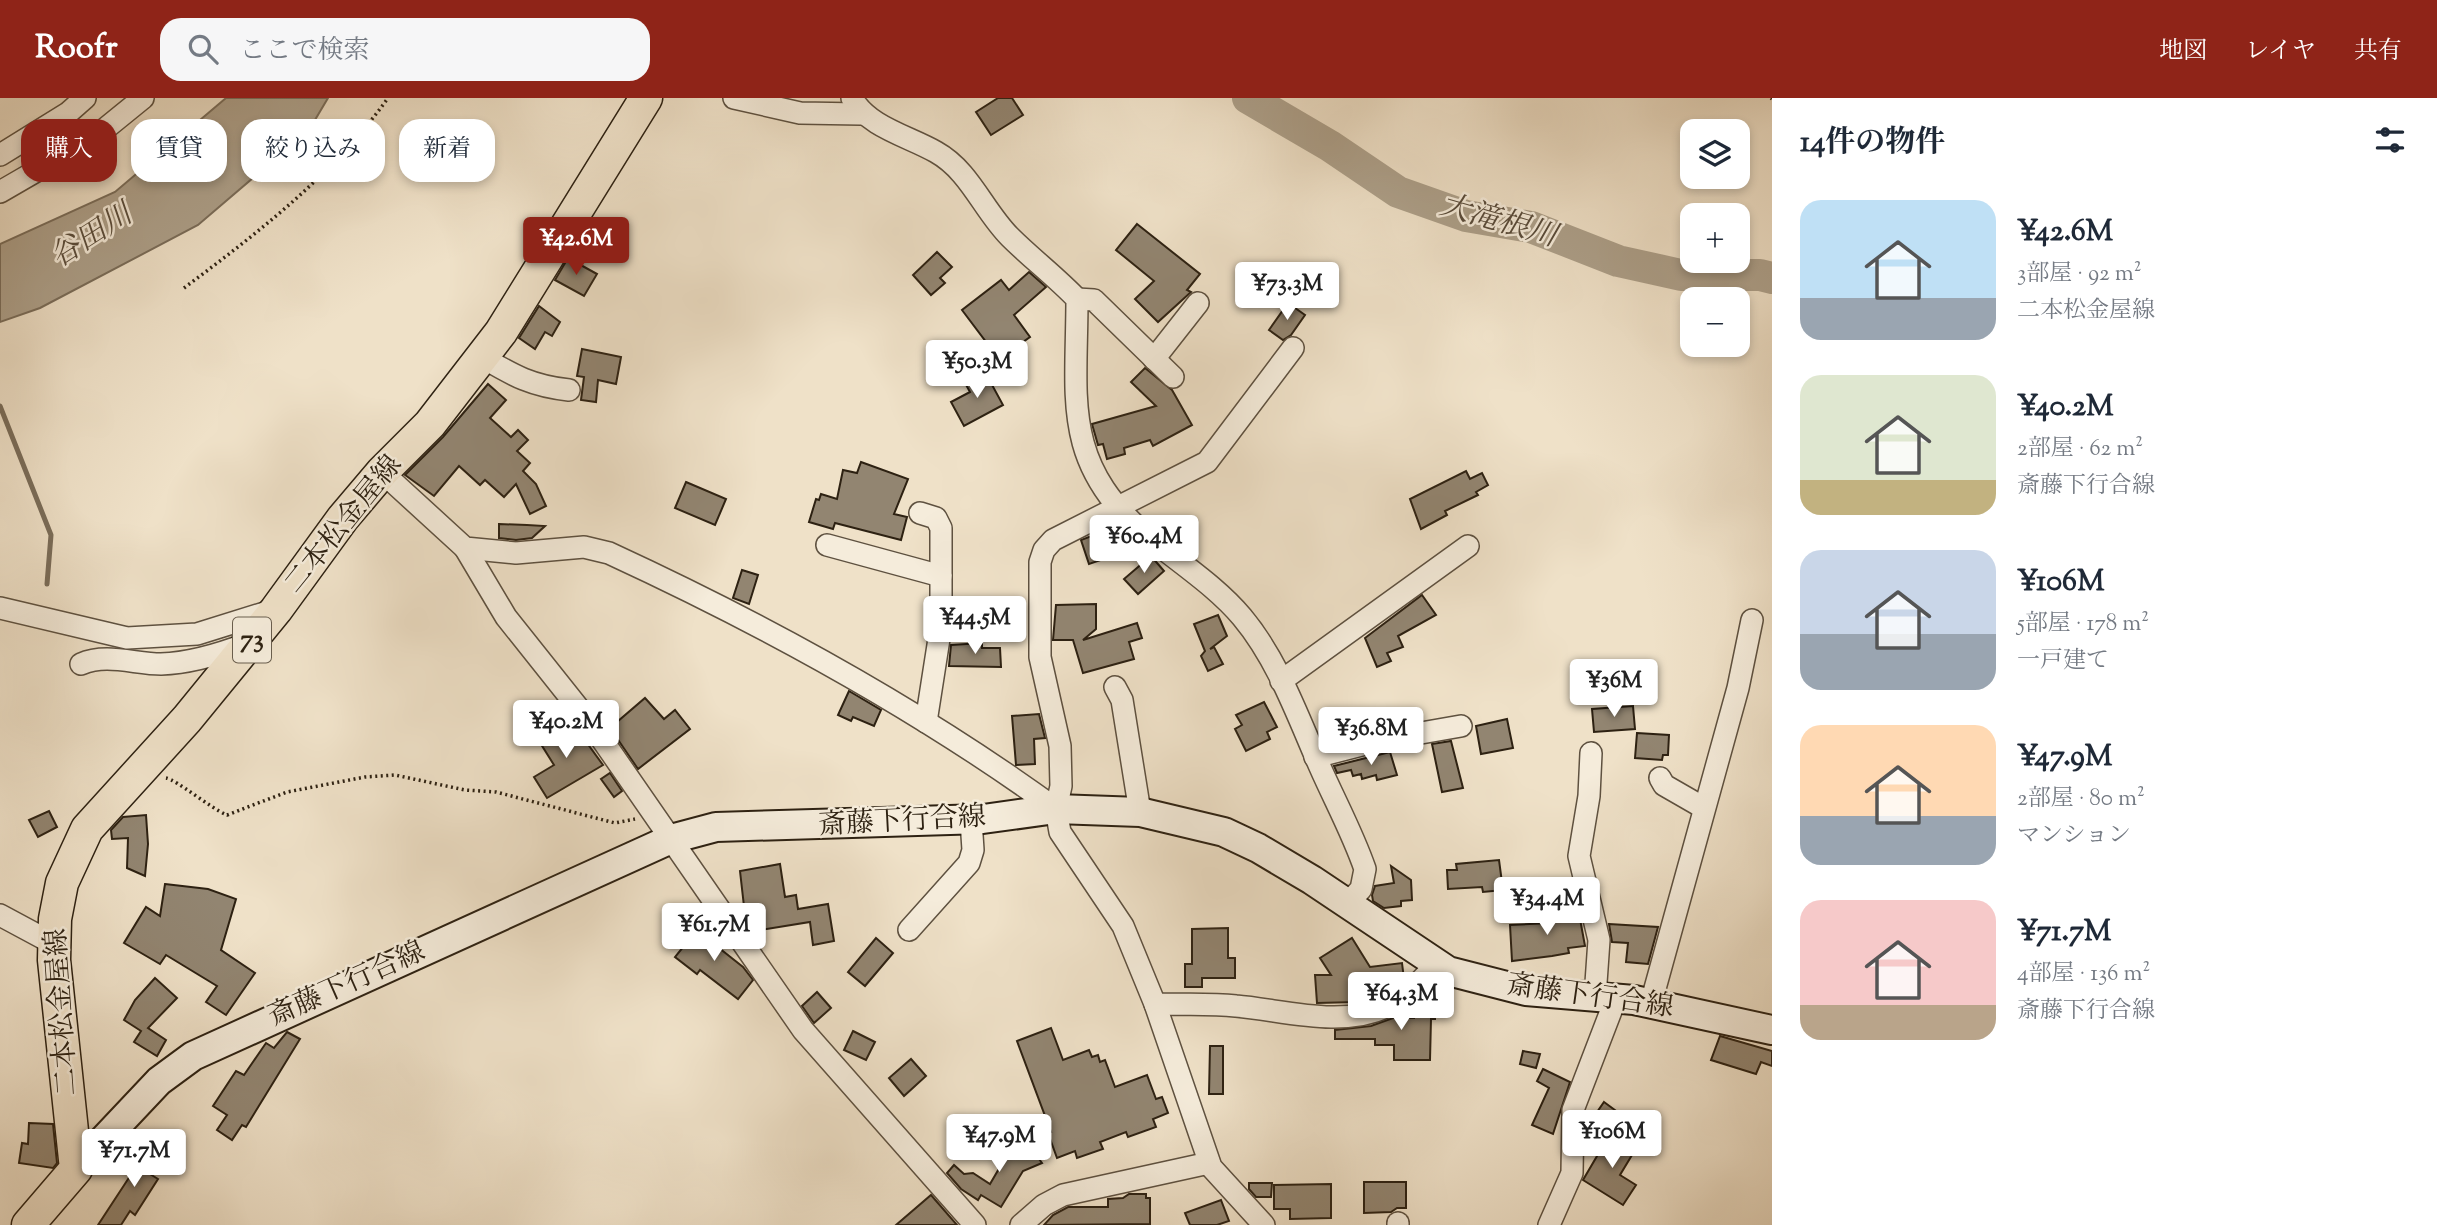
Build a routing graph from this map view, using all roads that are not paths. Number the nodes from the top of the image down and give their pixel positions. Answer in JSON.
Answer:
{"nodes":[{"id":1,"x":85,"y":98,"type":"edge"},
{"id":2,"x":143,"y":98,"type":"edge"},
{"id":3,"x":646,"y":98,"type":"edge"},
{"id":4,"x":734,"y":98,"type":"edge"},
{"id":5,"x":857,"y":106,"type":"edge"},
{"id":6,"x":0,"y":155,"type":"edge"},
{"id":7,"x":0,"y":192,"type":"edge"},
{"id":8,"x":1077,"y":299,"type":"junction"},
{"id":9,"x":1198,"y":303,"type":"dead end"},
{"id":10,"x":1293,"y":348,"type":"dead end"},
{"id":11,"x":482,"y":357,"type":"junction"},
{"id":12,"x":1154,"y":359,"type":"junction"},
{"id":13,"x":1173,"y":377,"type":"dead end"},
{"id":14,"x":569,"y":390,"type":"dead end"},
{"id":15,"x":382,"y":472,"type":"junction"},
{"id":16,"x":1115,"y":508,"type":"junction"},
{"id":17,"x":920,"y":513,"type":"dead end"},
{"id":18,"x":827,"y":545,"type":"dead end"},
{"id":19,"x":1468,"y":546,"type":"dead end"},
{"id":20,"x":465,"y":548,"type":"junction"},
{"id":21,"x":941,"y":576,"type":"junction"},
{"id":22,"x":0,"y":608,"type":"edge"},
{"id":23,"x":276,"y":610,"type":"junction"},
{"id":24,"x":1752,"y":620,"type":"dead end"},
{"id":25,"x":249,"y":643,"type":"junction"},
{"id":26,"x":81,"y":664,"type":"dead end"},
{"id":27,"x":1281,"y":681,"type":"junction"},
{"id":28,"x":1115,"y":687,"type":"dead end"},
{"id":29,"x":926,"y":722,"type":"junction"},
{"id":30,"x":1461,"y":726,"type":"dead end"},
{"id":31,"x":1591,"y":753,"type":"dead end"},
{"id":32,"x":1315,"y":757,"type":"junction"},
{"id":33,"x":1660,"y":779,"type":"dead end"},
{"id":34,"x":1704,"y":808,"type":"junction"},
{"id":35,"x":1056,"y":809,"type":"junction"},
{"id":36,"x":1140,"y":811,"type":"junction"},
{"id":37,"x":971,"y":820,"type":"junction"},
{"id":38,"x":671,"y":839,"type":"junction"},
{"id":39,"x":1346,"y":905,"type":"junction"},
{"id":40,"x":0,"y":915,"type":"edge"},
{"id":41,"x":909,"y":930,"type":"dead end"},
{"id":42,"x":54,"y":944,"type":"junction"},
{"id":43,"x":1435,"y":966,"type":"junction"},
{"id":44,"x":1605,"y":998,"type":"junction"},
{"id":45,"x":1651,"y":1003,"type":"junction"},
{"id":46,"x":1155,"y":1004,"type":"junction"},
{"id":47,"x":1772,"y":1030,"type":"edge"},
{"id":48,"x":1209,"y":1163,"type":"junction"},
{"id":49,"x":76,"y":1169,"type":"junction"},
{"id":50,"x":28,"y":1225,"type":"edge"},
{"id":51,"x":975,"y":1225,"type":"edge"},
{"id":52,"x":1021,"y":1225,"type":"edge"},
{"id":53,"x":1263,"y":1225,"type":"edge"},
{"id":54,"x":1549,"y":1225,"type":"edge"}],
"edges":[{"from":1,"to":6,"type":"street"},
{"from":2,"to":7,"type":"street"},
{"from":3,"to":11,"type":"main road","name":"二本松金屋線","number":"73"},
{"from":4,"to":5,"type":"street"},
{"from":5,"to":8,"type":"street"},
{"from":8,"to":12,"type":"street"},
{"from":8,"to":16,"type":"street"},
{"from":9,"to":12,"type":"street"},
{"from":10,"to":16,"type":"street"},
{"from":11,"to":14,"type":"street"},
{"from":11,"to":15,"type":"main road","name":"二本松金屋線","number":"73"},
{"from":12,"to":13,"type":"street"},
{"from":15,"to":20,"type":"street"},
{"from":15,"to":23,"type":"main road","name":"二本松金屋線","number":"73"},
{"from":16,"to":27,"type":"street"},
{"from":16,"to":35,"type":"street"},
{"from":17,"to":21,"type":"street"},
{"from":18,"to":21,"type":"street"},
{"from":19,"to":27,"type":"street"},
{"from":20,"to":29,"type":"street"},
{"from":20,"to":38,"type":"street"},
{"from":21,"to":29,"type":"street"},
{"from":22,"to":23,"type":"street"},
{"from":23,"to":25,"type":"main road","name":"二本松金屋線","number":"73"},
{"from":24,"to":34,"type":"street"},
{"from":25,"to":26,"type":"street"},
{"from":25,"to":42,"type":"main road","name":"二本松金屋線","number":"73"},
{"from":27,"to":32,"type":"street"},
{"from":28,"to":36,"type":"street"},
{"from":29,"to":35,"type":"street"},
{"from":30,"to":32,"type":"street"},
{"from":31,"to":44,"type":"street"},
{"from":32,"to":39,"type":"street"},
{"from":33,"to":34,"type":"street"},
{"from":34,"to":45,"type":"street"},
{"from":35,"to":36,"type":"main road","name":"斎藤下行合線"},
{"from":35,"to":37,"type":"main road","name":"斎藤下行合線"},
{"from":35,"to":46,"type":"street"},
{"from":36,"to":39,"type":"main road","name":"斎藤下行合線"},
{"from":37,"to":38,"type":"main road","name":"斎藤下行合線"},
{"from":37,"to":41,"type":"street"},
{"from":38,"to":49,"type":"main road","name":"斎藤下行合線"},
{"from":38,"to":51,"type":"street"},
{"from":39,"to":43,"type":"main road","name":"斎藤下行合線"},
{"from":40,"to":42,"type":"street"},
{"from":42,"to":49,"type":"main road","name":"二本松金屋線","number":"73"},
{"from":43,"to":44,"type":"main road","name":"斎藤下行合線"},
{"from":43,"to":46,"type":"street"},
{"from":44,"to":45,"type":"main road","name":"斎藤下行合線"},
{"from":44,"to":54,"type":"street"},
{"from":45,"to":47,"type":"main road","name":"斎藤下行合線"},
{"from":46,"to":48,"type":"street"},
{"from":48,"to":52,"type":"street"},
{"from":48,"to":53,"type":"street"},
{"from":49,"to":50,"type":"main road"}]}
